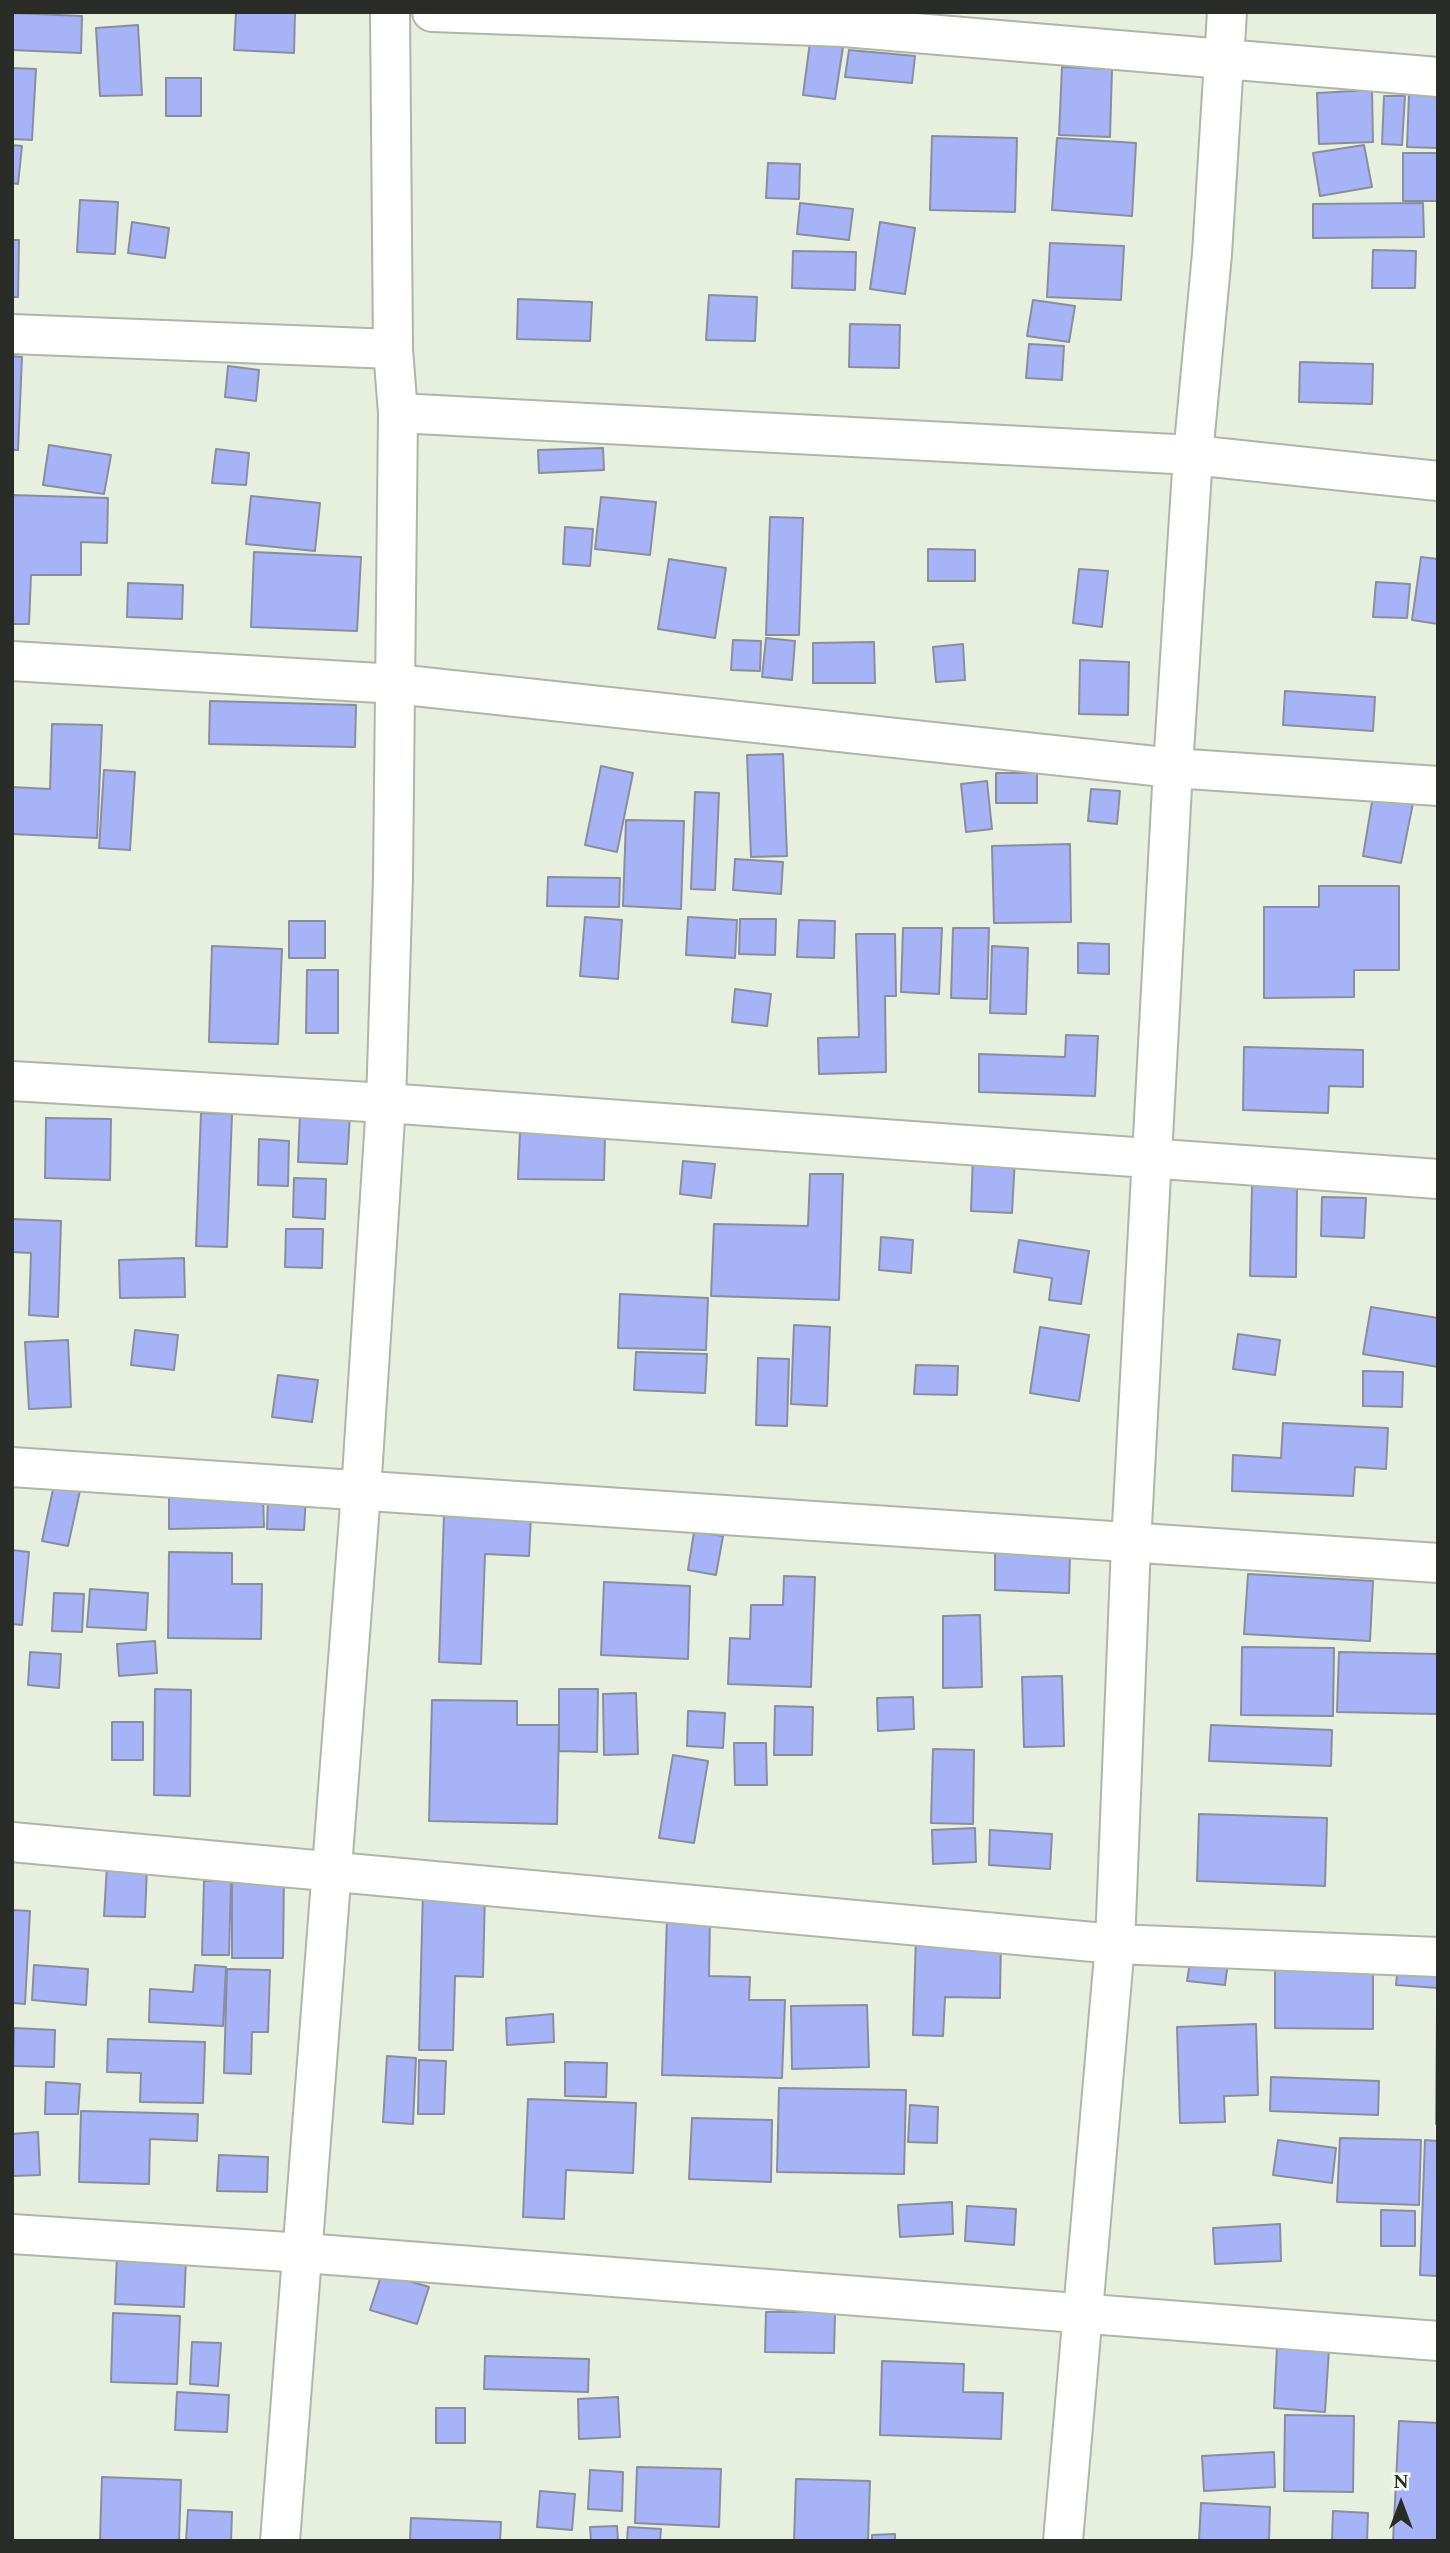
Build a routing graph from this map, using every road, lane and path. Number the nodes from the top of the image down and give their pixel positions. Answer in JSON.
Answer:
{"nodes":[{"id":1,"x":390,"y":12,"type":"edge"},
{"id":2,"x":432,"y":12,"type":"edge"},
{"id":3,"x":1227,"y":12,"type":"edge"},
{"id":4,"x":1223,"y":59,"type":"junction"},
{"id":5,"x":1438,"y":77,"type":"edge"},
{"id":6,"x":12,"y":334,"type":"edge"},
{"id":7,"x":393,"y":349,"type":"junction"},
{"id":8,"x":398,"y":413,"type":"junction"},
{"id":9,"x":1193,"y":455,"type":"junction"},
{"id":10,"x":1438,"y":481,"type":"edge"},
{"id":11,"x":12,"y":661,"type":"edge"},
{"id":12,"x":396,"y":684,"type":"junction"},
{"id":13,"x":1173,"y":768,"type":"junction"},
{"id":14,"x":1438,"y":786,"type":"edge"},
{"id":15,"x":12,"y":1081,"type":"edge"},
{"id":16,"x":386,"y":1103,"type":"junction"},
{"id":17,"x":1153,"y":1161,"type":"junction"},
{"id":18,"x":1438,"y":1179,"type":"edge"},
{"id":19,"x":12,"y":1467,"type":"edge"},
{"id":20,"x":361,"y":1492,"type":"junction"},
{"id":21,"x":1131,"y":1544,"type":"junction"},
{"id":22,"x":1438,"y":1563,"type":"edge"},
{"id":23,"x":12,"y":1842,"type":"edge"},
{"id":24,"x":332,"y":1874,"type":"junction"},
{"id":25,"x":1115,"y":1944,"type":"junction"},
{"id":26,"x":1438,"y":1957,"type":"edge"},
{"id":27,"x":12,"y":2234,"type":"edge"},
{"id":28,"x":304,"y":2253,"type":"junction"},
{"id":29,"x":1083,"y":2316,"type":"junction"},
{"id":30,"x":1438,"y":2341,"type":"edge"},
{"id":31,"x":280,"y":2541,"type":"edge"},
{"id":32,"x":1063,"y":2541,"type":"edge"}],
"edges":[{"from":1,"to":7,"type":"street"},
{"from":2,"to":4,"type":"street"},
{"from":3,"to":4,"type":"street"},
{"from":4,"to":5,"type":"street"},
{"from":4,"to":9,"type":"street"},
{"from":6,"to":7,"type":"street"},
{"from":7,"to":8,"type":"street"},
{"from":8,"to":9,"type":"street"},
{"from":8,"to":12,"type":"street"},
{"from":9,"to":10,"type":"street"},
{"from":9,"to":13,"type":"street"},
{"from":11,"to":12,"type":"street"},
{"from":12,"to":13,"type":"street"},
{"from":12,"to":16,"type":"street"},
{"from":13,"to":14,"type":"street"},
{"from":13,"to":17,"type":"street"},
{"from":15,"to":16,"type":"street"},
{"from":16,"to":17,"type":"street"},
{"from":16,"to":20,"type":"street"},
{"from":17,"to":18,"type":"street"},
{"from":17,"to":21,"type":"street"},
{"from":19,"to":20,"type":"street"},
{"from":20,"to":21,"type":"street"},
{"from":20,"to":24,"type":"street"},
{"from":21,"to":22,"type":"street"},
{"from":21,"to":25,"type":"street"},
{"from":23,"to":24,"type":"street"},
{"from":24,"to":25,"type":"street"},
{"from":24,"to":28,"type":"street"},
{"from":25,"to":26,"type":"street"},
{"from":25,"to":29,"type":"street"},
{"from":27,"to":28,"type":"street"},
{"from":28,"to":29,"type":"street"},
{"from":28,"to":31,"type":"street"},
{"from":29,"to":30,"type":"street"},
{"from":29,"to":32,"type":"street"}]}
